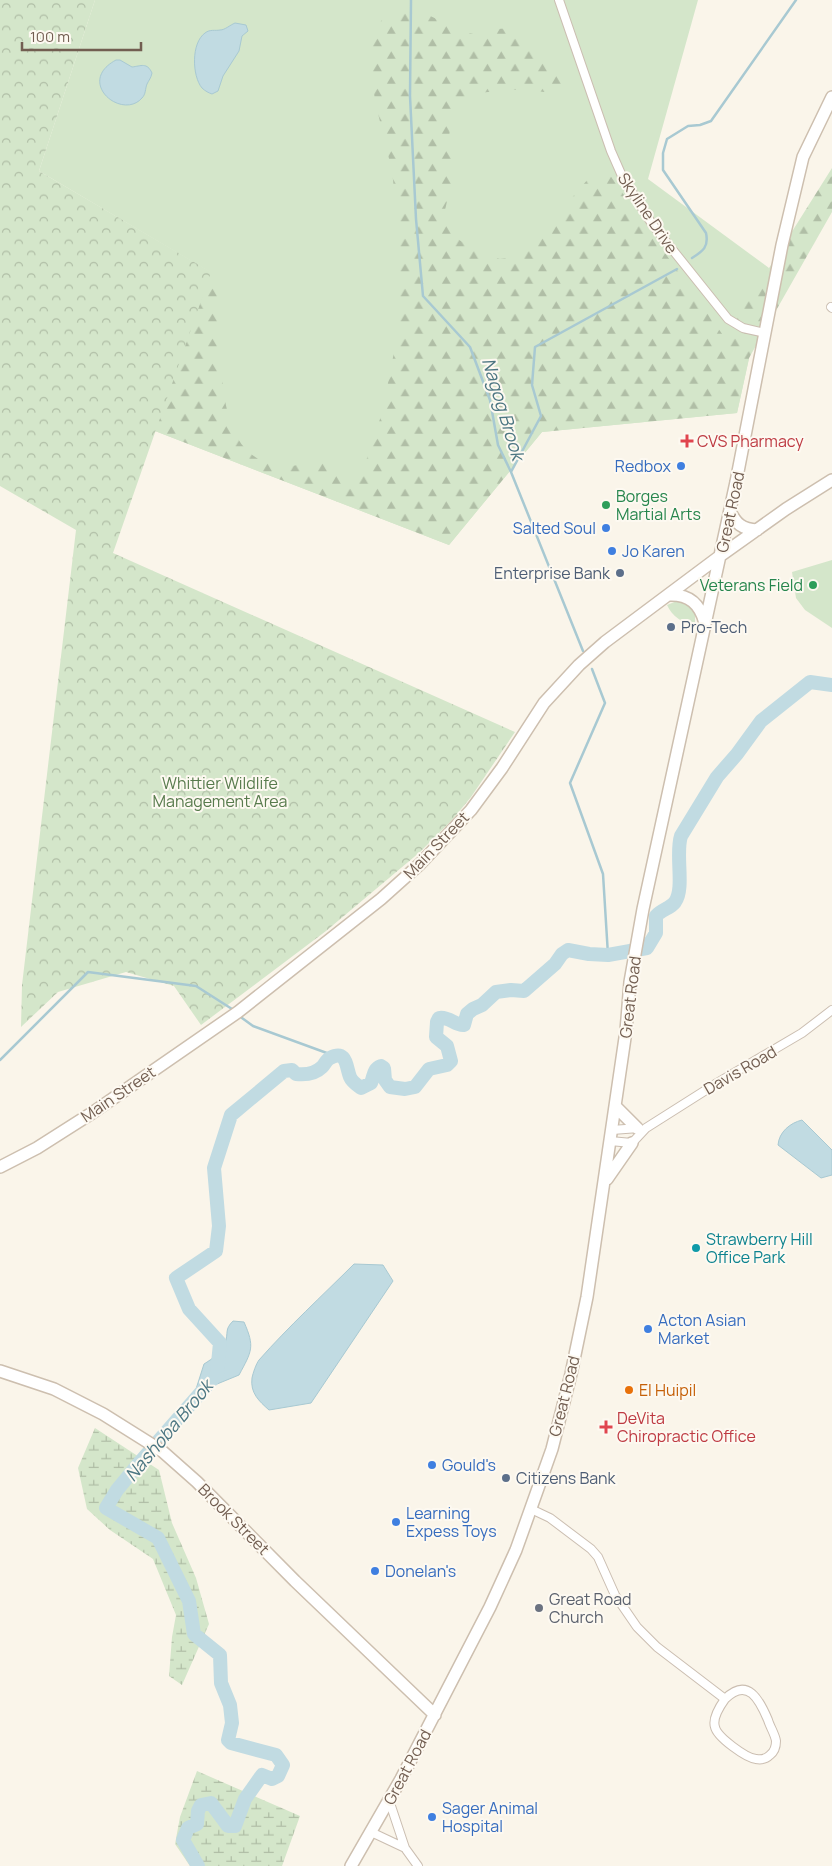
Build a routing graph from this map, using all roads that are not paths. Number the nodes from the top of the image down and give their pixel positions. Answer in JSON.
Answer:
{"nodes":[{"id":1,"x":559,"y":0,"type":"edge"},
{"id":2,"x":832,"y":98,"type":"edge"},
{"id":3,"x":765,"y":334,"type":"junction"},
{"id":4,"x":832,"y":480,"type":"edge"},
{"id":5,"x":730,"y":511,"type":"junction"},
{"id":6,"x":757,"y":530,"type":"junction"},
{"id":7,"x":720,"y":556,"type":"junction"},
{"id":8,"x":669,"y":595,"type":"junction"},
{"id":9,"x":705,"y":624,"type":"junction"},
{"id":10,"x":832,"y":1010,"type":"edge"},
{"id":11,"x":615,"y":1106,"type":"junction"},
{"id":12,"x":641,"y":1128,"type":"junction"},
{"id":13,"x":611,"y":1135,"type":"junction"},
{"id":14,"x":632,"y":1143,"type":"junction"},
{"id":15,"x":0,"y":1167,"type":"edge"},
{"id":16,"x":604,"y":1182,"type":"junction"},
{"id":17,"x":0,"y":1371,"type":"edge"},
{"id":18,"x":531,"y":1509,"type":"junction"},
{"id":19,"x":725,"y":1699,"type":"junction"},
{"id":20,"x":435,"y":1715,"type":"junction"},
{"id":21,"x":390,"y":1800,"type":"junction"},
{"id":22,"x":371,"y":1832,"type":"junction"},
{"id":23,"x":405,"y":1848,"type":"junction"},
{"id":24,"x":351,"y":1866,"type":"edge"},
{"id":25,"x":418,"y":1866,"type":"edge"}],
"edges":[{"from":1,"to":3,"type":"street","name":"Skyline Drive"},
{"from":2,"to":3,"type":"main road","name":"Great Road"},
{"from":3,"to":5,"type":"main road","name":"Great Road"},
{"from":4,"to":6,"type":"main road","name":"Main Street"},
{"from":5,"to":6,"type":"main road"},
{"from":5,"to":7,"type":"main road","name":"Great Road"},
{"from":6,"to":7,"type":"main road","name":"Main Street"},
{"from":7,"to":8,"type":"main road","name":"Main Street"},
{"from":7,"to":9,"type":"main road","name":"Great Road"},
{"from":8,"to":9,"type":"main road"},
{"from":8,"to":15,"type":"main road","name":"Main Street"},
{"from":9,"to":11,"type":"main road","name":"Great Road"},
{"from":10,"to":12,"type":"street","name":"Davis Road"},
{"from":11,"to":12,"type":"main road"},
{"from":11,"to":13,"type":"main road","name":"Great Road"},
{"from":12,"to":13,"type":"street","name":"Davis Road"},
{"from":12,"to":14,"type":"street","name":"Davis Road"},
{"from":13,"to":14,"type":"street"},
{"from":13,"to":16,"type":"main road","name":"Great Road"},
{"from":14,"to":16,"type":"main road"},
{"from":16,"to":18,"type":"main road","name":"Great Road"},
{"from":17,"to":20,"type":"main road","name":"Brook Street"},
{"from":18,"to":19,"type":"street"},
{"from":18,"to":20,"type":"main road","name":"Great Road"},
{"from":19,"to":19,"type":"street"},
{"from":20,"to":21,"type":"main road","name":"Great Road"},
{"from":21,"to":22,"type":"main road","name":"Great Road"},
{"from":21,"to":23,"type":"street"},
{"from":22,"to":23,"type":"street"},
{"from":22,"to":24,"type":"main road","name":"Great Road"},
{"from":23,"to":25,"type":"street"}]}
